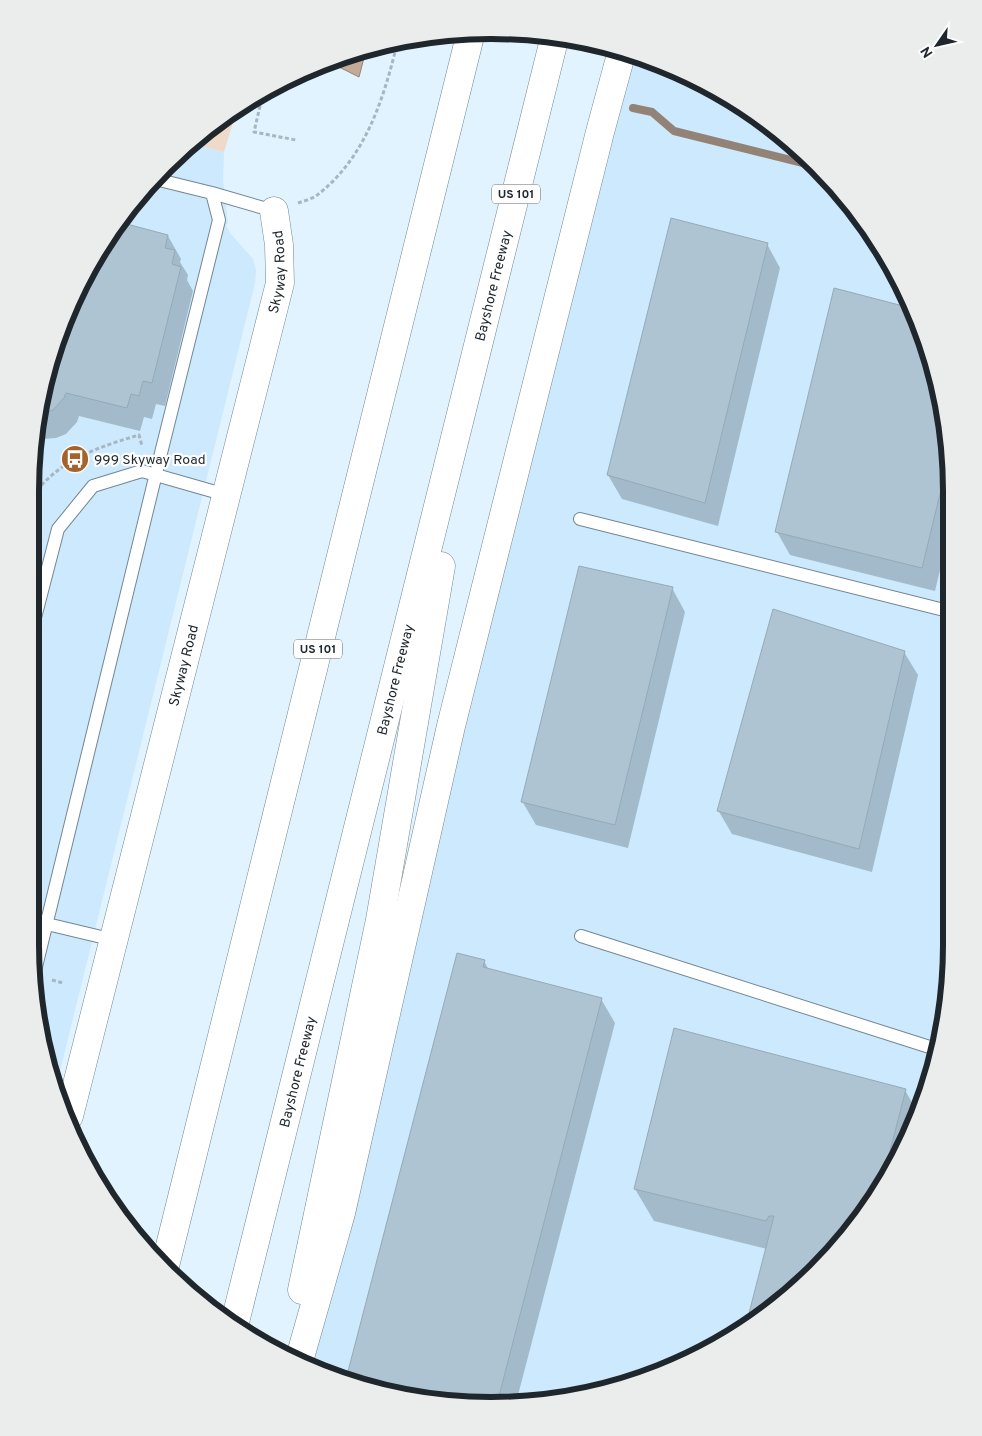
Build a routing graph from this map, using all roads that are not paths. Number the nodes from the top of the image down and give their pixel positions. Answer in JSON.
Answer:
{"nodes":[{"id":1,"x":469,"y":40,"type":"edge"},
{"id":2,"x":553,"y":43,"type":"edge"},
{"id":3,"x":620,"y":58,"type":"edge"},
{"id":4,"x":162,"y":181,"type":"edge"},
{"id":5,"x":212,"y":193,"type":"junction"},
{"id":6,"x":274,"y":211,"type":"joint"},
{"id":7,"x":477,"y":352,"type":"junction"},
{"id":8,"x":156,"y":474,"type":"junction"},
{"id":9,"x":226,"y":495,"type":"junction"},
{"id":10,"x":580,"y":519,"type":"dead end"},
{"id":11,"x":39,"y":602,"type":"edge"},
{"id":12,"x":943,"y":610,"type":"edge"},
{"id":13,"x":39,"y":920,"type":"edge"},
{"id":14,"x":47,"y":924,"type":"junction"},
{"id":15,"x":581,"y":936,"type":"dead end"},
{"id":16,"x":114,"y":940,"type":"junction"},
{"id":17,"x":39,"y":954,"type":"edge"},
{"id":18,"x":931,"y":1048,"type":"edge"},
{"id":19,"x":70,"y":1111,"type":"edge"},
{"id":20,"x":166,"y":1260,"type":"edge"},
{"id":21,"x":236,"y":1318,"type":"edge"},
{"id":22,"x":289,"y":1350,"type":"edge"},
{"id":23,"x":301,"y":1355,"type":"edge"}],
"edges":[{"from":1,"to":20,"type":"main road","number":"US 101"},
{"from":2,"to":7,"type":"main road","name":"Bayshore Freeway","number":"US 101"},
{"from":3,"to":23,"type":"main road"},
{"from":4,"to":5,"type":"lane"},
{"from":5,"to":6,"type":"lane"},
{"from":5,"to":8,"type":"lane"},
{"from":6,"to":9,"type":"main road","name":"Skyway Road"},
{"from":7,"to":21,"type":"main road","name":"Bayshore Freeway","number":"US 101"},
{"from":7,"to":22,"type":"main road"},
{"from":8,"to":9,"type":"lane"},
{"from":8,"to":11,"type":"lane"},
{"from":8,"to":14,"type":"lane"},
{"from":9,"to":16,"type":"main road","name":"Skyway Road"},
{"from":10,"to":12,"type":"lane"},
{"from":13,"to":14,"type":"lane"},
{"from":14,"to":16,"type":"lane"},
{"from":14,"to":17,"type":"lane"},
{"from":15,"to":18,"type":"lane"},
{"from":16,"to":19,"type":"main road","name":"Skyway Road"}]}
